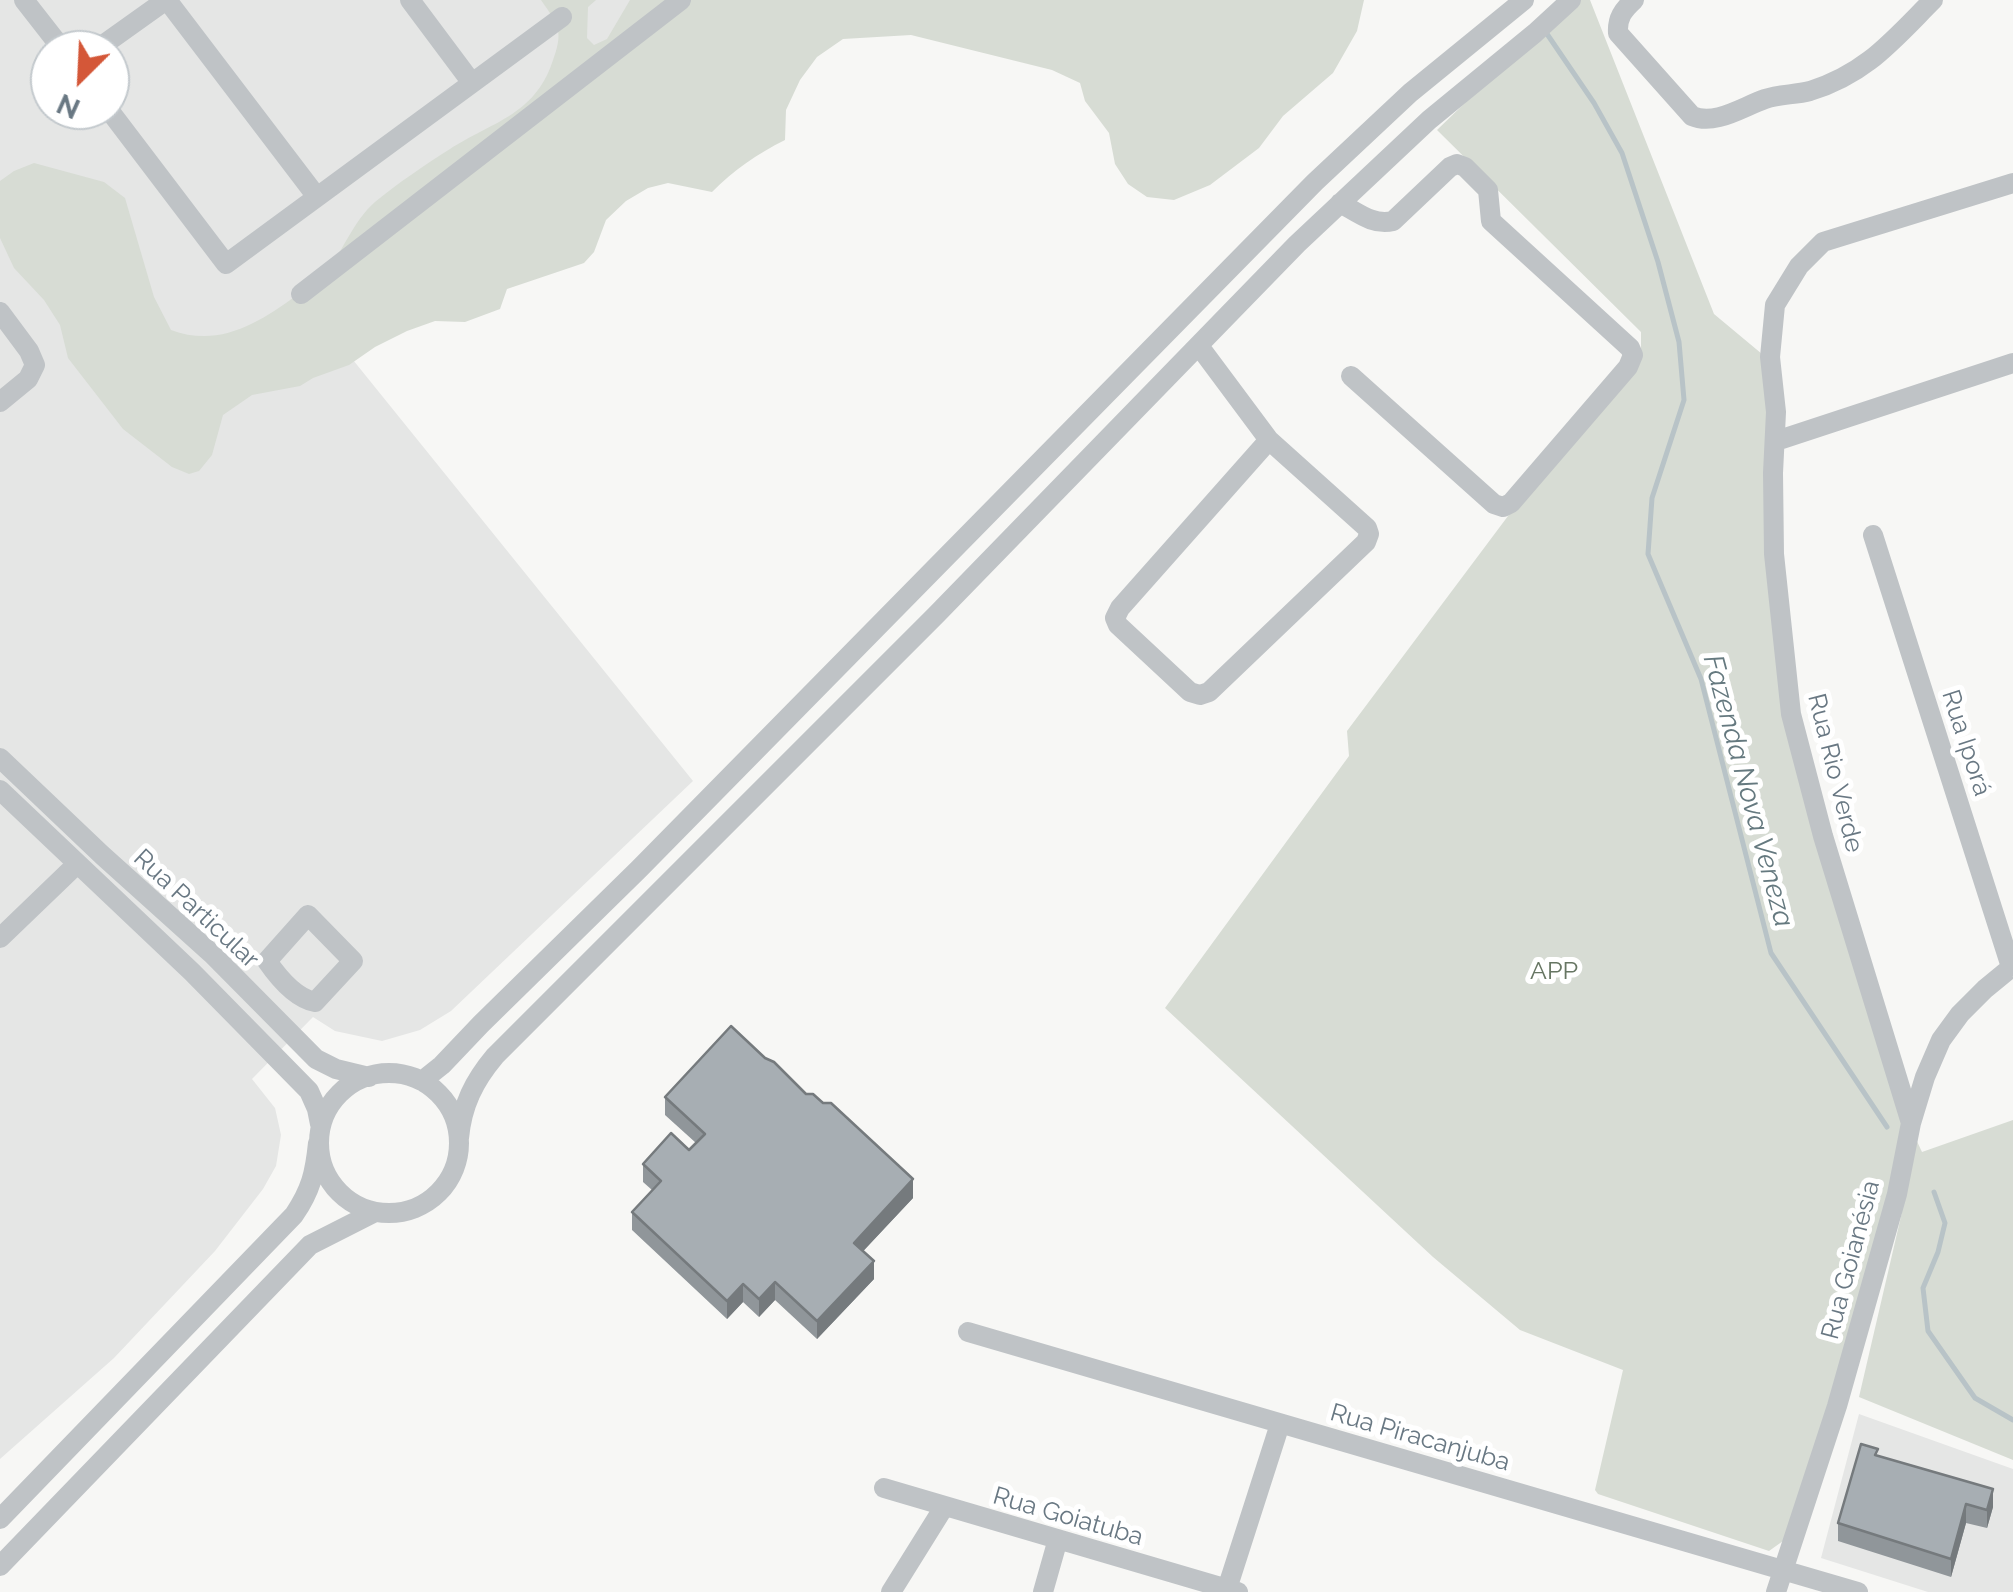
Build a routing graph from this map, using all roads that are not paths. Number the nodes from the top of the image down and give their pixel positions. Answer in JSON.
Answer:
{"nodes":[{"id":1,"x":24,"y":0,"type":"edge"},
{"id":2,"x":167,"y":0,"type":"edge"},
{"id":3,"x":410,"y":0,"type":"edge"},
{"id":4,"x":681,"y":0,"type":"edge"},
{"id":5,"x":1571,"y":0,"type":"edge"},
{"id":6,"x":1634,"y":0,"type":"edge"},
{"id":7,"x":1933,"y":0,"type":"edge"},
{"id":8,"x":1517,"y":6,"type":"edge"},
{"id":9,"x":562,"y":17,"type":"dead end"},
{"id":10,"x":47,"y":30,"type":"edge"},
{"id":11,"x":124,"y":30,"type":"edge"},
{"id":12,"x":472,"y":83,"type":"junction"},
{"id":13,"x":124,"y":130,"type":"edge"},
{"id":14,"x":2013,"y":183,"type":"edge"},
{"id":15,"x":316,"y":197,"type":"junction"},
{"id":16,"x":1340,"y":203,"type":"junction"},
{"id":17,"x":301,"y":294,"type":"dead end"},
{"id":18,"x":0,"y":312,"type":"edge"},
{"id":19,"x":1199,"y":346,"type":"junction"},
{"id":20,"x":2013,"y":363,"type":"edge"},
{"id":21,"x":1351,"y":376,"type":"dead end"},
{"id":22,"x":0,"y":402,"type":"edge"},
{"id":23,"x":1270,"y":440,"type":"junction"},
{"id":24,"x":1776,"y":441,"type":"junction"},
{"id":25,"x":1872,"y":534,"type":"dead end"},
{"id":26,"x":0,"y":758,"type":"edge"},
{"id":27,"x":0,"y":790,"type":"edge"},
{"id":28,"x":77,"y":864,"type":"junction"},
{"id":29,"x":0,"y":938,"type":"edge"},
{"id":30,"x":212,"y":954,"type":"junction"},
{"id":31,"x":2012,"y":967,"type":"edge"},
{"id":32,"x":192,"y":972,"type":"junction"},
{"id":33,"x":280,"y":978,"type":"dead end"},
{"id":34,"x":254,"y":997,"type":"junction"},
{"id":35,"x":228,"y":1010,"type":"junction"},
{"id":36,"x":368,"y":1077,"type":"junction"},
{"id":37,"x":422,"y":1081,"type":"junction"},
{"id":38,"x":1911,"y":1124,"type":"junction"},
{"id":39,"x":319,"y":1134,"type":"junction"},
{"id":40,"x":459,"y":1138,"type":"junction"},
{"id":41,"x":375,"y":1212,"type":"junction"},
{"id":42,"x":968,"y":1332,"type":"dead end"},
{"id":43,"x":1280,"y":1424,"type":"junction"},
{"id":44,"x":884,"y":1488,"type":"dead end"},
{"id":45,"x":944,"y":1507,"type":"junction"},
{"id":46,"x":0,"y":1519,"type":"edge"},
{"id":47,"x":1058,"y":1540,"type":"junction"},
{"id":48,"x":0,"y":1566,"type":"edge"},
{"id":49,"x":1782,"y":1568,"type":"junction"},
{"id":50,"x":1230,"y":1591,"type":"edge"},
{"id":51,"x":891,"y":1592,"type":"edge"},
{"id":52,"x":1043,"y":1592,"type":"edge"},
{"id":53,"x":1776,"y":1592,"type":"edge"},
{"id":54,"x":1858,"y":1592,"type":"edge"}],
"edges":[{"from":1,"to":10,"type":"street"},
{"from":2,"to":11,"type":"street"},
{"from":2,"to":15,"type":"street"},
{"from":3,"to":12,"type":"street"},
{"from":4,"to":17,"type":"street"},
{"from":5,"to":16,"type":"street"},
{"from":6,"to":7,"type":"street"},
{"from":8,"to":37,"type":"street"},
{"from":9,"to":12,"type":"street"},
{"from":12,"to":15,"type":"street"},
{"from":13,"to":15,"type":"street"},
{"from":14,"to":24,"type":"street","name":"Rua Rio Verde"},
{"from":16,"to":19,"type":"street"},
{"from":16,"to":21,"type":"street"},
{"from":18,"to":22,"type":"street"},
{"from":19,"to":23,"type":"street"},
{"from":19,"to":40,"type":"street"},
{"from":20,"to":24,"type":"street"},
{"from":23,"to":23,"type":"street"},
{"from":24,"to":38,"type":"street","name":"Rua Rio Verde"},
{"from":25,"to":31,"type":"street","name":"Rua Iporá"},
{"from":26,"to":30,"type":"street","name":"Rua Particular"},
{"from":27,"to":28,"type":"street","name":"Rua Particular"},
{"from":28,"to":29,"type":"street"},
{"from":28,"to":32,"type":"street","name":"Rua Particular"},
{"from":30,"to":32,"type":"street"},
{"from":30,"to":34,"type":"street","name":"Rua Particular"},
{"from":31,"to":38,"type":"street","name":"Rua Goianésia"},
{"from":32,"to":35,"type":"street","name":"Rua Particular"},
{"from":33,"to":34,"type":"street"},
{"from":34,"to":35,"type":"street"},
{"from":34,"to":36,"type":"street","name":"Rua Particular"},
{"from":35,"to":39,"type":"street","name":"Rua Particular"},
{"from":36,"to":37,"type":"street"},
{"from":36,"to":39,"type":"street"},
{"from":37,"to":40,"type":"street"},
{"from":38,"to":49,"type":"street","name":"Rua Goianésia"},
{"from":39,"to":41,"type":"street"},
{"from":39,"to":46,"type":"street"},
{"from":40,"to":41,"type":"street"},
{"from":41,"to":48,"type":"street"},
{"from":42,"to":43,"type":"street","name":"Rua Piracanjuba"},
{"from":43,"to":49,"type":"street","name":"Rua Piracanjuba"},
{"from":43,"to":50,"type":"street"},
{"from":44,"to":45,"type":"street","name":"Rua Goiatuba"},
{"from":45,"to":47,"type":"street","name":"Rua Goiatuba"},
{"from":45,"to":51,"type":"street"},
{"from":47,"to":50,"type":"street","name":"Rua Goiatuba"},
{"from":47,"to":52,"type":"street"},
{"from":49,"to":53,"type":"street","name":"Rua Goianésia"},
{"from":49,"to":54,"type":"street","name":"Rua Piracanjuba"}]}
